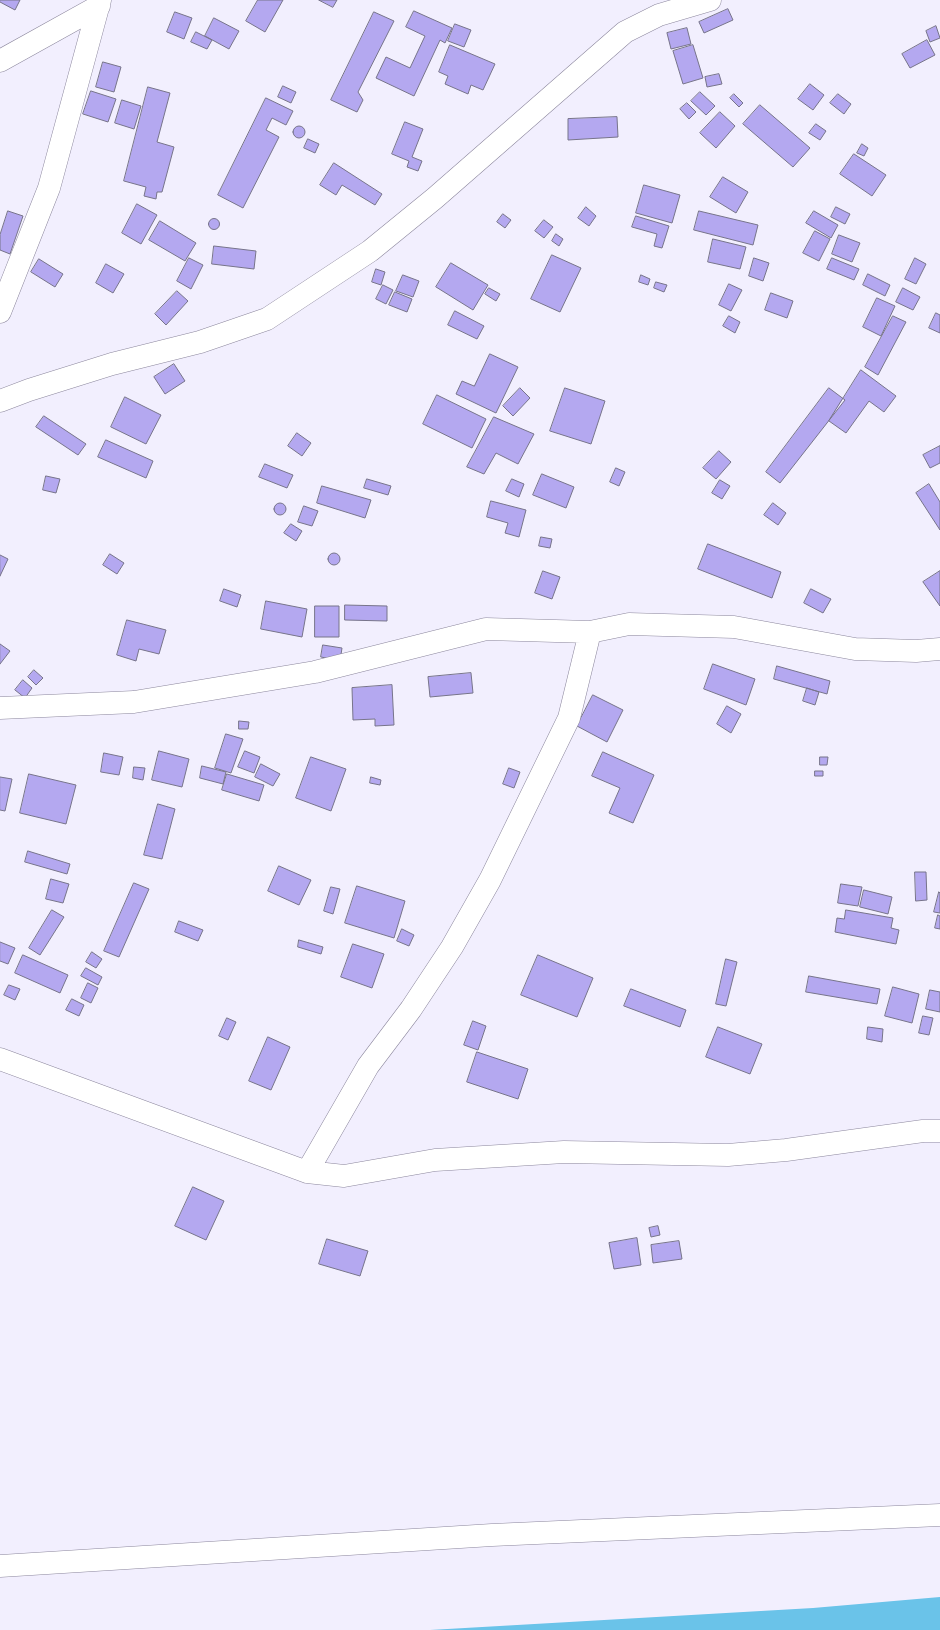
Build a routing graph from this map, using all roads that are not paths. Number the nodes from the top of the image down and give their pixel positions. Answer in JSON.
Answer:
{"nodes":[{"id":1,"x":710,"y":0,"type":"edge"},
{"id":2,"x":100,"y":3,"type":"edge"},
{"id":3,"x":0,"y":61,"type":"edge"},
{"id":4,"x":0,"y":312,"type":"edge"},
{"id":5,"x":0,"y":401,"type":"edge"},
{"id":6,"x":590,"y":632,"type":"junction"},
{"id":7,"x":940,"y":649,"type":"edge"},
{"id":8,"x":0,"y":708,"type":"edge"},
{"id":9,"x":0,"y":1059,"type":"edge"},
{"id":10,"x":940,"y":1131,"type":"edge"},
{"id":11,"x":307,"y":1172,"type":"junction"},
{"id":12,"x":940,"y":1515,"type":"edge"},
{"id":13,"x":0,"y":1566,"type":"edge"}],
"edges":[{"from":1,"to":5,"type":"street"},
{"from":2,"to":3,"type":"street"},
{"from":2,"to":4,"type":"street"},
{"from":6,"to":7,"type":"street"},
{"from":6,"to":8,"type":"street"},
{"from":6,"to":11,"type":"street"},
{"from":9,"to":11,"type":"street"},
{"from":10,"to":11,"type":"street"},
{"from":12,"to":13,"type":"street"}]}
